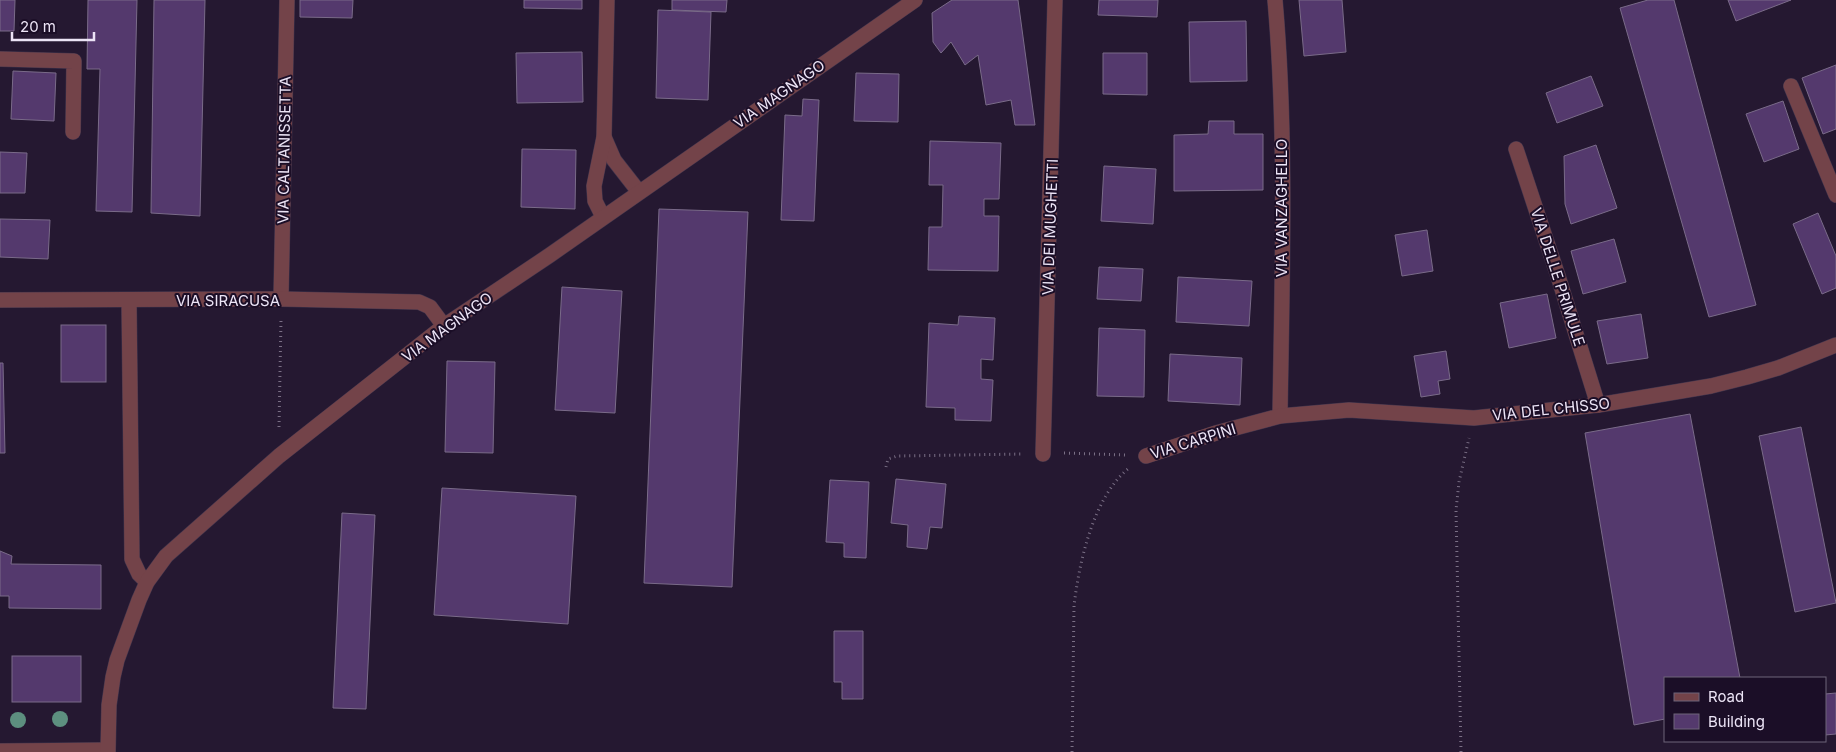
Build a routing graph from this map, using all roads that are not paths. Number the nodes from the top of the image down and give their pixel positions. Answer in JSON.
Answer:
{"nodes":[{"id":1,"x":287,"y":0,"type":"edge"},
{"id":2,"x":607,"y":0,"type":"edge"},
{"id":3,"x":915,"y":0,"type":"edge"},
{"id":4,"x":1055,"y":0,"type":"edge"},
{"id":5,"x":1275,"y":0,"type":"edge"},
{"id":6,"x":0,"y":59,"type":"edge"},
{"id":7,"x":1791,"y":86,"type":"dead end"},
{"id":8,"x":73,"y":132,"type":"dead end"},
{"id":9,"x":604,"y":137,"type":"junction"},
{"id":10,"x":1516,"y":149,"type":"dead end"},
{"id":11,"x":639,"y":192,"type":"junction"},
{"id":12,"x":1836,"y":195,"type":"edge"},
{"id":13,"x":603,"y":217,"type":"junction"},
{"id":14,"x":281,"y":299,"type":"junction"},
{"id":15,"x":0,"y":300,"type":"edge"},
{"id":16,"x":130,"y":300,"type":"junction"},
{"id":17,"x":444,"y":326,"type":"junction"},
{"id":18,"x":1836,"y":345,"type":"edge"},
{"id":19,"x":1598,"y":405,"type":"junction"},
{"id":20,"x":1280,"y":416,"type":"junction"},
{"id":21,"x":1474,"y":418,"type":"joint"},
{"id":22,"x":1043,"y":454,"type":"road end"},
{"id":23,"x":1146,"y":456,"type":"road end"},
{"id":24,"x":148,"y":582,"type":"junction"},
{"id":25,"x":107,"y":751,"type":"edge"},
{"id":26,"x":0,"y":752,"type":"edge"}],
"edges":[{"from":1,"to":14,"type":"street","name":"VIA CALTANISSETTA"},
{"from":2,"to":9,"type":"street"},
{"from":3,"to":11,"type":"street","name":"VIA MAGNAGO"},
{"from":4,"to":22,"type":"street","name":"VIA DEI MUGHETTI"},
{"from":5,"to":20,"type":"street","name":"VIA VANZAGHELLO"},
{"from":6,"to":8,"type":"street"},
{"from":7,"to":12,"type":"street"},
{"from":9,"to":11,"type":"street"},
{"from":9,"to":13,"type":"street"},
{"from":10,"to":19,"type":"street","name":"VIA DELLE PRIMULE"},
{"from":11,"to":13,"type":"street","name":"VIA MAGNAGO"},
{"from":13,"to":17,"type":"street","name":"VIA MAGNAGO"},
{"from":14,"to":16,"type":"street","name":"VIA SIRACUSA"},
{"from":14,"to":17,"type":"street","name":"VIA SIRACUSA"},
{"from":15,"to":16,"type":"street","name":"VIA SIRACUSA"},
{"from":16,"to":24,"type":"street"},
{"from":17,"to":24,"type":"street","name":"VIA MAGNAGO"},
{"from":18,"to":19,"type":"street","name":"VIA DEL CHISSO"},
{"from":19,"to":21,"type":"street","name":"VIA DEL CHISSO"},
{"from":20,"to":21,"type":"street","name":"VIA CARPINI"},
{"from":20,"to":23,"type":"street","name":"VIA CARPINI"},
{"from":24,"to":25,"type":"street","name":"VIA MAGNAGO"},
{"from":25,"to":26,"type":"street","name":"VIA MAGNAGO"}]}
